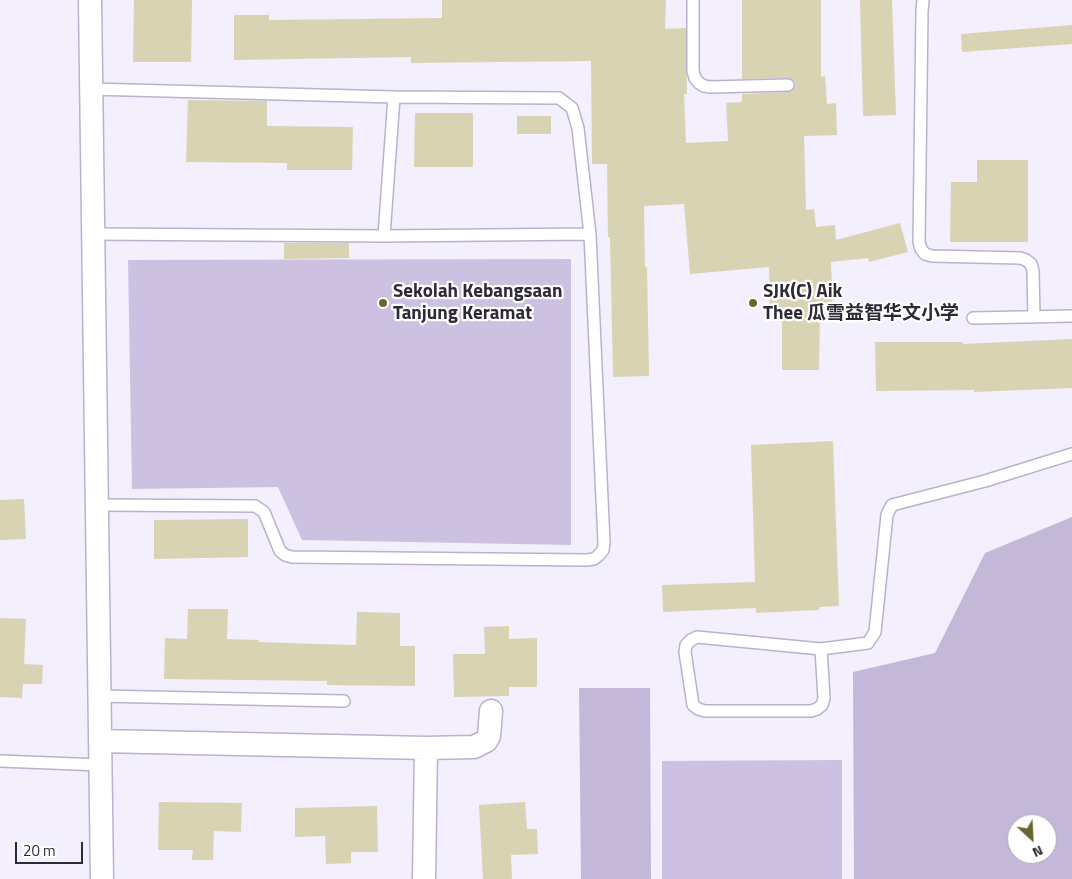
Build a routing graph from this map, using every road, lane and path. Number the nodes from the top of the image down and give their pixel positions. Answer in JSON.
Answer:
{"nodes":[{"id":1,"x":90,"y":0,"type":"edge"},
{"id":2,"x":692,"y":0,"type":"edge"},
{"id":3,"x":923,"y":0,"type":"edge"},
{"id":4,"x":788,"y":86,"type":"dead end"},
{"id":5,"x":91,"y":89,"type":"junction"},
{"id":6,"x":394,"y":97,"type":"junction"},
{"id":7,"x":93,"y":234,"type":"junction"},
{"id":8,"x":590,"y":234,"type":"junction"},
{"id":9,"x":384,"y":236,"type":"junction"},
{"id":10,"x":1072,"y":316,"type":"edge"},
{"id":11,"x":1034,"y":317,"type":"junction"},
{"id":12,"x":974,"y":318,"type":"dead end"},
{"id":13,"x":1072,"y":454,"type":"edge"},
{"id":14,"x":96,"y":504,"type":"junction"},
{"id":15,"x":822,"y":649,"type":"junction"},
{"id":16,"x":99,"y":696,"type":"junction"},
{"id":17,"x":344,"y":701,"type":"dead end"},
{"id":18,"x":491,"y":711,"type":"dead end"},
{"id":19,"x":100,"y":741,"type":"junction"},
{"id":20,"x":426,"y":748,"type":"junction"},
{"id":21,"x":0,"y":761,"type":"edge"},
{"id":22,"x":100,"y":765,"type":"junction"},
{"id":23,"x":102,"y":879,"type":"edge"},
{"id":24,"x":424,"y":879,"type":"edge"}],
"edges":[{"from":1,"to":5,"type":"street"},
{"from":2,"to":4,"type":"lane"},
{"from":3,"to":11,"type":"lane"},
{"from":5,"to":6,"type":"lane"},
{"from":5,"to":7,"type":"street"},
{"from":6,"to":8,"type":"lane"},
{"from":6,"to":9,"type":"lane"},
{"from":7,"to":9,"type":"lane"},
{"from":7,"to":14,"type":"street"},
{"from":8,"to":9,"type":"lane"},
{"from":8,"to":14,"type":"lane"},
{"from":10,"to":11,"type":"lane"},
{"from":11,"to":12,"type":"lane"},
{"from":13,"to":15,"type":"lane"},
{"from":14,"to":16,"type":"street"},
{"from":15,"to":15,"type":"lane"},
{"from":16,"to":17,"type":"lane"},
{"from":16,"to":19,"type":"street"},
{"from":18,"to":20,"type":"street"},
{"from":19,"to":20,"type":"street"},
{"from":19,"to":22,"type":"street"},
{"from":20,"to":24,"type":"street"},
{"from":21,"to":22,"type":"lane"},
{"from":22,"to":23,"type":"street"}]}
